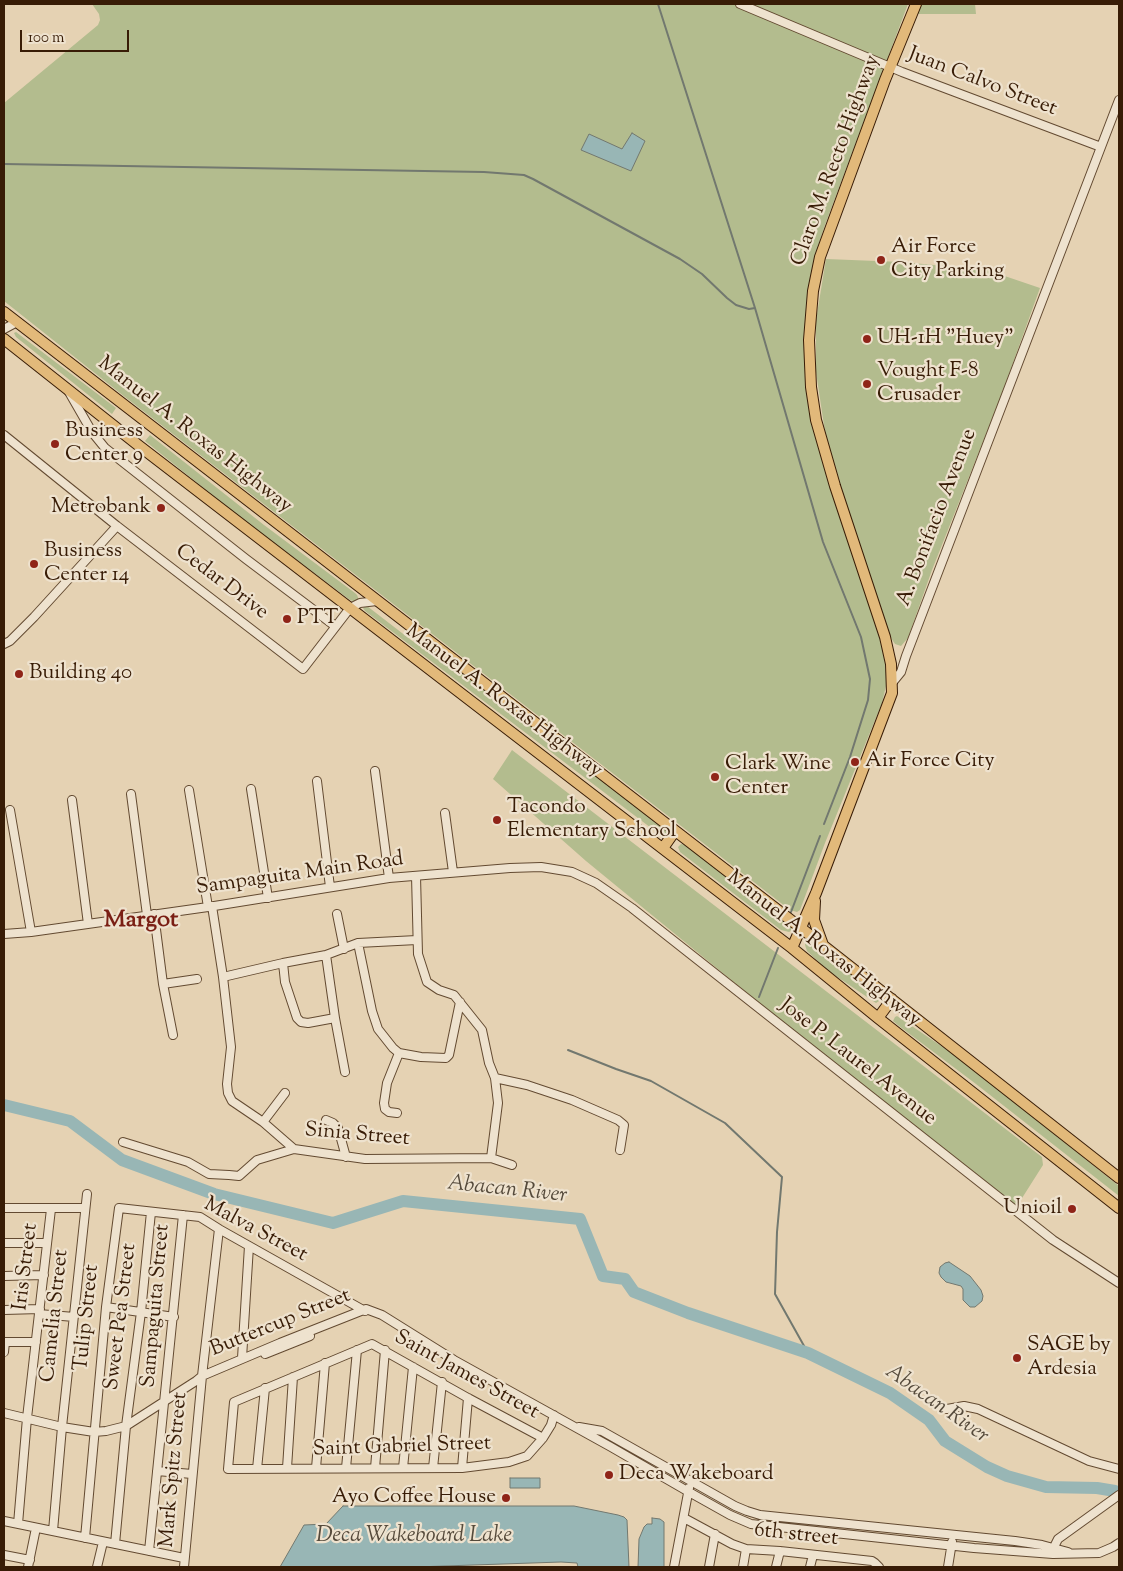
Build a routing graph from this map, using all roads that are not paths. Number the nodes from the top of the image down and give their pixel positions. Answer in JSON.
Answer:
{"nodes":[{"id":1,"x":740,"y":4,"type":"edge"},
{"id":2,"x":916,"y":4,"type":"edge"},
{"id":3,"x":891,"y":67,"type":"junction"},
{"id":4,"x":1119,"y":100,"type":"edge"},
{"id":5,"x":1101,"y":147,"type":"junction"},
{"id":6,"x":4,"y":312,"type":"edge"},
{"id":7,"x":17,"y":322,"type":"junction"},
{"id":8,"x":4,"y":329,"type":"edge"},
{"id":9,"x":4,"y":338,"type":"edge"},
{"id":10,"x":65,"y":386,"type":"junction"},
{"id":11,"x":4,"y":435,"type":"edge"},
{"id":12,"x":117,"y":526,"type":"junction"},
{"id":13,"x":377,"y":600,"type":"junction"},
{"id":14,"x":350,"y":608,"type":"junction"},
{"id":15,"x":335,"y":626,"type":"junction"},
{"id":16,"x":4,"y":644,"type":"edge"},
{"id":17,"x":892,"y":683,"type":"junction"},
{"id":18,"x":375,"y":772,"type":"dead end"},
{"id":19,"x":317,"y":781,"type":"dead end"},
{"id":20,"x":251,"y":789,"type":"dead end"},
{"id":21,"x":189,"y":790,"type":"dead end"},
{"id":22,"x":131,"y":794,"type":"dead end"},
{"id":23,"x":72,"y":800,"type":"dead end"},
{"id":24,"x":10,"y":810,"type":"dead end"},
{"id":25,"x":446,"y":813,"type":"dead end"},
{"id":26,"x":676,"y":831,"type":"junction"},
{"id":27,"x":663,"y":848,"type":"junction"},
{"id":28,"x":452,"y":872,"type":"junction"},
{"id":29,"x":572,"y":872,"type":"joint"},
{"id":30,"x":416,"y":876,"type":"junction"},
{"id":31,"x":389,"y":878,"type":"junction"},
{"id":32,"x":330,"y":887,"type":"junction"},
{"id":33,"x":816,"y":893,"type":"junction"},
{"id":34,"x":268,"y":898,"type":"junction"},
{"id":35,"x":210,"y":907,"type":"junction"},
{"id":36,"x":151,"y":914,"type":"junction"},
{"id":37,"x":337,"y":914,"type":"dead end"},
{"id":38,"x":88,"y":924,"type":"junction"},
{"id":39,"x":802,"y":928,"type":"junction"},
{"id":40,"x":31,"y":932,"type":"junction"},
{"id":41,"x":4,"y":934,"type":"edge"},
{"id":42,"x":417,"y":940,"type":"junction"},
{"id":43,"x":358,"y":943,"type":"junction"},
{"id":44,"x":824,"y":946,"type":"junction"},
{"id":45,"x":344,"y":948,"type":"junction"},
{"id":46,"x":792,"y":948,"type":"junction"},
{"id":47,"x":326,"y":955,"type":"junction"},
{"id":48,"x":283,"y":963,"type":"junction"},
{"id":49,"x":223,"y":977,"type":"junction"},
{"id":50,"x":197,"y":979,"type":"dead end"},
{"id":51,"x":163,"y":984,"type":"junction"},
{"id":52,"x":892,"y":999,"type":"junction"},
{"id":53,"x":460,"y":1002,"type":"junction"},
{"id":54,"x":335,"y":1018,"type":"junction"},
{"id":55,"x":878,"y":1018,"type":"junction"},
{"id":56,"x":173,"y":1036,"type":"dead end"},
{"id":57,"x":399,"y":1053,"type":"junction"},
{"id":58,"x":345,"y":1072,"type":"dead end"},
{"id":59,"x":495,"y":1078,"type":"junction"},
{"id":60,"x":285,"y":1093,"type":"dead end"},
{"id":61,"x":396,"y":1113,"type":"dead end"},
{"id":62,"x":326,"y":1120,"type":"dead end"},
{"id":63,"x":263,"y":1122,"type":"junction"},
{"id":64,"x":122,"y":1142,"type":"dead end"},
{"id":65,"x":294,"y":1149,"type":"junction"},
{"id":66,"x":620,"y":1150,"type":"dead end"},
{"id":67,"x":346,"y":1158,"type":"junction"},
{"id":68,"x":491,"y":1158,"type":"junction"},
{"id":69,"x":512,"y":1165,"type":"dead end"},
{"id":70,"x":1119,"y":1178,"type":"edge"},
{"id":71,"x":87,"y":1194,"type":"dead end"},
{"id":72,"x":4,"y":1208,"type":"edge"},
{"id":73,"x":85,"y":1208,"type":"junction"},
{"id":74,"x":119,"y":1208,"type":"joint"},
{"id":75,"x":1119,"y":1208,"type":"edge"},
{"id":76,"x":52,"y":1209,"type":"junction"},
{"id":77,"x":151,"y":1212,"type":"junction"},
{"id":78,"x":183,"y":1215,"type":"junction"},
{"id":79,"x":219,"y":1229,"type":"junction"},
{"id":80,"x":48,"y":1243,"type":"junction"},
{"id":81,"x":4,"y":1244,"type":"edge"},
{"id":82,"x":249,"y":1246,"type":"junction"},
{"id":83,"x":44,"y":1275,"type":"junction"},
{"id":84,"x":4,"y":1276,"type":"edge"},
{"id":85,"x":1119,"y":1283,"type":"edge"},
{"id":86,"x":106,"y":1307,"type":"junction"},
{"id":87,"x":4,"y":1310,"type":"edge"},
{"id":88,"x":367,"y":1310,"type":"junction"},
{"id":89,"x":39,"y":1312,"type":"junction"},
{"id":90,"x":141,"y":1312,"type":"junction"},
{"id":91,"x":74,"y":1317,"type":"junction"},
{"id":92,"x":174,"y":1317,"type":"junction"},
{"id":93,"x":4,"y":1342,"type":"edge"},
{"id":94,"x":36,"y":1342,"type":"junction"},
{"id":95,"x":357,"y":1350,"type":"junction"},
{"id":96,"x":385,"y":1350,"type":"junction"},
{"id":97,"x":4,"y":1352,"type":"edge"},
{"id":98,"x":242,"y":1358,"type":"junction"},
{"id":99,"x":325,"y":1364,"type":"junction"},
{"id":100,"x":414,"y":1367,"type":"junction"},
{"id":101,"x":294,"y":1377,"type":"junction"},
{"id":102,"x":200,"y":1379,"type":"junction"},
{"id":103,"x":442,"y":1382,"type":"junction"},
{"id":104,"x":265,"y":1388,"type":"junction"},
{"id":105,"x":468,"y":1398,"type":"junction"},
{"id":106,"x":166,"y":1400,"type":"junction"},
{"id":107,"x":947,"y":1409,"type":"dead end"},
{"id":108,"x":4,"y":1413,"type":"edge"},
{"id":109,"x":554,"y":1415,"type":"junction"},
{"id":110,"x":27,"y":1418,"type":"junction"},
{"id":111,"x":126,"y":1426,"type":"junction"},
{"id":112,"x":574,"y":1426,"type":"junction"},
{"id":113,"x":62,"y":1427,"type":"junction"},
{"id":114,"x":94,"y":1432,"type":"junction"},
{"id":115,"x":543,"y":1438,"type":"junction"},
{"id":116,"x":287,"y":1468,"type":"junction"},
{"id":117,"x":316,"y":1468,"type":"junction"},
{"id":118,"x":346,"y":1468,"type":"junction"},
{"id":119,"x":375,"y":1468,"type":"junction"},
{"id":120,"x":403,"y":1468,"type":"junction"},
{"id":121,"x":433,"y":1468,"type":"junction"},
{"id":122,"x":462,"y":1468,"type":"junction"},
{"id":123,"x":228,"y":1469,"type":"joint"},
{"id":124,"x":257,"y":1469,"type":"junction"},
{"id":125,"x":1119,"y":1470,"type":"edge"},
{"id":126,"x":157,"y":1471,"type":"junction"},
{"id":127,"x":192,"y":1474,"type":"junction"},
{"id":128,"x":690,"y":1482,"type":"junction"},
{"id":129,"x":689,"y":1492,"type":"junction"},
{"id":130,"x":1117,"y":1497,"type":"edge"},
{"id":131,"x":684,"y":1518,"type":"junction"},
{"id":132,"x":4,"y":1521,"type":"edge"},
{"id":133,"x":18,"y":1524,"type":"junction"},
{"id":134,"x":36,"y":1528,"type":"junction"},
{"id":135,"x":53,"y":1531,"type":"junction"},
{"id":136,"x":715,"y":1534,"type":"junction"},
{"id":137,"x":952,"y":1535,"type":"junction"},
{"id":138,"x":85,"y":1538,"type":"junction"},
{"id":139,"x":103,"y":1542,"type":"junction"},
{"id":140,"x":1119,"y":1543,"type":"edge"},
{"id":141,"x":115,"y":1544,"type":"junction"},
{"id":142,"x":951,"y":1545,"type":"junction"},
{"id":143,"x":746,"y":1550,"type":"junction"},
{"id":144,"x":149,"y":1551,"type":"junction"},
{"id":145,"x":780,"y":1551,"type":"junction"},
{"id":146,"x":1053,"y":1551,"type":"junction"},
{"id":147,"x":4,"y":1555,"type":"edge"},
{"id":148,"x":813,"y":1555,"type":"junction"},
{"id":149,"x":184,"y":1558,"type":"junction"},
{"id":150,"x":844,"y":1563,"type":"edge"},
{"id":151,"x":29,"y":1564,"type":"edge"},
{"id":152,"x":97,"y":1567,"type":"edge"},
{"id":153,"x":184,"y":1567,"type":"edge"},
{"id":154,"x":674,"y":1567,"type":"edge"},
{"id":155,"x":709,"y":1567,"type":"edge"},
{"id":156,"x":743,"y":1567,"type":"edge"},
{"id":157,"x":776,"y":1567,"type":"edge"},
{"id":158,"x":810,"y":1567,"type":"edge"},
{"id":159,"x":878,"y":1567,"type":"edge"},
{"id":160,"x":948,"y":1567,"type":"edge"}],
"edges":[{"from":1,"to":3,"type":"street","name":"Juan Calvo Street"},
{"from":2,"to":3,"type":"main road","name":"Claro M. Recto Highway"},
{"from":3,"to":5,"type":"street","name":"Juan Calvo Street"},
{"from":3,"to":17,"type":"main road","name":"Claro M. Recto Highway"},
{"from":4,"to":5,"type":"street","name":"A. Bonifacio Avenue"},
{"from":5,"to":17,"type":"street","name":"A. Bonifacio Avenue"},
{"from":6,"to":7,"type":"main road","name":"Manuel A. Roxas Highway"},
{"from":7,"to":8,"type":"street"},
{"from":7,"to":13,"type":"main road","name":"Manuel A. Roxas Highway"},
{"from":9,"to":10,"type":"main road","name":"Manuel A. Roxas Highway"},
{"from":10,"to":14,"type":"main road","name":"Manuel A. Roxas Highway"},
{"from":10,"to":15,"type":"street"},
{"from":11,"to":12,"type":"street","name":"Cedar Drive"},
{"from":12,"to":15,"type":"street","name":"Cedar Drive"},
{"from":12,"to":16,"type":"street"},
{"from":13,"to":14,"type":"street"},
{"from":13,"to":26,"type":"main road","name":"Manuel A. Roxas Highway"},
{"from":14,"to":15,"type":"street"},
{"from":14,"to":27,"type":"main road","name":"Manuel A. Roxas Highway"},
{"from":17,"to":33,"type":"main road","name":"A. Bonifacio Avenue"},
{"from":18,"to":31,"type":"street"},
{"from":19,"to":32,"type":"street"},
{"from":20,"to":34,"type":"street"},
{"from":21,"to":35,"type":"street","name":"Sinia Street"},
{"from":22,"to":36,"type":"street"},
{"from":23,"to":38,"type":"street"},
{"from":24,"to":40,"type":"street"},
{"from":25,"to":28,"type":"street"},
{"from":26,"to":27,"type":"main road"},
{"from":26,"to":39,"type":"main road","name":"Manuel A. Roxas Highway"},
{"from":27,"to":46,"type":"main road","name":"Manuel A. Roxas Highway"},
{"from":28,"to":29,"type":"street","name":"Sampaguita Main Road"},
{"from":28,"to":30,"type":"street","name":"Sampaguita Main Road"},
{"from":29,"to":85,"type":"street","name":"Jose P. Laurel Avenue"},
{"from":30,"to":31,"type":"street","name":"Sampaguita Main Road"},
{"from":30,"to":42,"type":"street"},
{"from":31,"to":32,"type":"street","name":"Sampaguita Main Road"},
{"from":32,"to":34,"type":"street","name":"Sampaguita Main Road"},
{"from":33,"to":39,"type":"main road","name":"A. Bonifacio Avenue"},
{"from":33,"to":44,"type":"main road","name":"A. Bonifacio Avenue"},
{"from":34,"to":35,"type":"street","name":"Sampaguita Main Road"},
{"from":35,"to":36,"type":"street","name":"Sampaguita Main Road"},
{"from":35,"to":49,"type":"street","name":"Sinia Street"},
{"from":36,"to":38,"type":"street","name":"Sampaguita Main Road"},
{"from":36,"to":51,"type":"street"},
{"from":37,"to":45,"type":"street"},
{"from":38,"to":40,"type":"street","name":"Sampaguita Main Road"},
{"from":39,"to":44,"type":"main road","name":"Manuel A. Roxas Highway"},
{"from":39,"to":46,"type":"main road","name":"A. Bonifacio Avenue"},
{"from":40,"to":41,"type":"street","name":"Sampaguita Main Road"},
{"from":42,"to":43,"type":"street"},
{"from":42,"to":53,"type":"street"},
{"from":43,"to":45,"type":"street"},
{"from":43,"to":57,"type":"street"},
{"from":44,"to":52,"type":"main road","name":"Manuel A. Roxas Highway"},
{"from":45,"to":47,"type":"street"},
{"from":46,"to":55,"type":"main road","name":"Manuel A. Roxas Highway"},
{"from":47,"to":48,"type":"street"},
{"from":47,"to":54,"type":"street"},
{"from":48,"to":49,"type":"street"},
{"from":48,"to":54,"type":"street"},
{"from":49,"to":63,"type":"street","name":"Sinia Street"},
{"from":50,"to":51,"type":"street"},
{"from":51,"to":56,"type":"street"},
{"from":52,"to":55,"type":"main road"},
{"from":52,"to":70,"type":"main road","name":"Manuel A. Roxas Highway"},
{"from":53,"to":57,"type":"street"},
{"from":53,"to":59,"type":"street"},
{"from":54,"to":58,"type":"street"},
{"from":55,"to":75,"type":"main road","name":"Manuel A. Roxas Highway"},
{"from":57,"to":61,"type":"street"},
{"from":59,"to":66,"type":"street"},
{"from":59,"to":68,"type":"street"},
{"from":60,"to":63,"type":"street"},
{"from":62,"to":67,"type":"street"},
{"from":63,"to":65,"type":"street","name":"Sinia Street"},
{"from":64,"to":65,"type":"street"},
{"from":65,"to":67,"type":"street","name":"Sinia Street"},
{"from":67,"to":68,"type":"street","name":"Sinia Street"},
{"from":68,"to":69,"type":"street","name":"Sinia Street"},
{"from":71,"to":73,"type":"street","name":"Camelia Street"},
{"from":72,"to":76,"type":"street"},
{"from":73,"to":76,"type":"street"},
{"from":73,"to":91,"type":"street","name":"Camelia Street"},
{"from":74,"to":77,"type":"street","name":"Malva Street"},
{"from":74,"to":86,"type":"street","name":"Tulip Street"},
{"from":76,"to":80,"type":"street","name":"Iris Street"},
{"from":77,"to":78,"type":"street","name":"Malva Street"},
{"from":77,"to":90,"type":"street","name":"Sweet Pea Street"},
{"from":78,"to":79,"type":"street","name":"Malva Street"},
{"from":78,"to":92,"type":"street","name":"Sampaguita Street"},
{"from":79,"to":82,"type":"street","name":"Malva Street"},
{"from":79,"to":102,"type":"street","name":"Mark Spitz Street"},
{"from":80,"to":81,"type":"street"},
{"from":80,"to":83,"type":"street","name":"Iris Street"},
{"from":82,"to":88,"type":"street","name":"Malva Street"},
{"from":82,"to":98,"type":"street"},
{"from":83,"to":84,"type":"street"},
{"from":83,"to":89,"type":"street","name":"Iris Street"},
{"from":86,"to":90,"type":"street"},
{"from":86,"to":114,"type":"street","name":"Tulip Street"},
{"from":87,"to":89,"type":"street"},
{"from":88,"to":98,"type":"street","name":"Buttercup Street"},
{"from":88,"to":102,"type":"street","name":"Buttercup Street"},
{"from":88,"to":109,"type":"street","name":"Malva Street"},
{"from":89,"to":91,"type":"street"},
{"from":89,"to":94,"type":"street","name":"Iris Street"},
{"from":90,"to":92,"type":"street"},
{"from":90,"to":111,"type":"street","name":"Sweet Pea Street"},
{"from":91,"to":113,"type":"street","name":"Camelia Street"},
{"from":92,"to":106,"type":"street","name":"Sampaguita Street"},
{"from":93,"to":94,"type":"street"},
{"from":93,"to":97,"type":"street"},
{"from":94,"to":110,"type":"street","name":"Iris Street"},
{"from":95,"to":96,"type":"street","name":"Saint James Street"},
{"from":95,"to":99,"type":"street","name":"Saint James Street"},
{"from":95,"to":118,"type":"street"},
{"from":96,"to":100,"type":"street","name":"Saint James Street"},
{"from":96,"to":119,"type":"street"},
{"from":98,"to":102,"type":"street","name":"Buttercup Street"},
{"from":99,"to":101,"type":"street","name":"Saint James Street"},
{"from":99,"to":117,"type":"street"},
{"from":100,"to":103,"type":"street","name":"Saint James Street"},
{"from":100,"to":120,"type":"street"},
{"from":101,"to":104,"type":"street","name":"Saint James Street"},
{"from":101,"to":116,"type":"street"},
{"from":102,"to":106,"type":"street","name":"Buttercup Street"},
{"from":102,"to":127,"type":"street","name":"Mark Spitz Street"},
{"from":103,"to":105,"type":"street","name":"Saint James Street"},
{"from":103,"to":121,"type":"street"},
{"from":104,"to":123,"type":"street","name":"Saint James Street"},
{"from":104,"to":124,"type":"street"},
{"from":105,"to":115,"type":"street","name":"Saint James Street"},
{"from":105,"to":122,"type":"street"},
{"from":106,"to":111,"type":"street","name":"Buttercup Street"},
{"from":106,"to":126,"type":"street","name":"Sampaguita Street"},
{"from":107,"to":125,"type":"street"},
{"from":108,"to":110,"type":"street","name":"Buttercup Street"},
{"from":109,"to":112,"type":"street","name":"Malva Street"},
{"from":109,"to":115,"type":"street","name":"Saint Gabriel Street"},
{"from":110,"to":113,"type":"street","name":"Buttercup Street"},
{"from":110,"to":133,"type":"street","name":"Iris Street"},
{"from":111,"to":114,"type":"street","name":"Buttercup Street"},
{"from":111,"to":141,"type":"street","name":"Sweet Pea Street"},
{"from":112,"to":128,"type":"street"},
{"from":112,"to":129,"type":"street","name":"Malva Street"},
{"from":113,"to":114,"type":"street","name":"Buttercup Street"},
{"from":113,"to":135,"type":"street","name":"Camelia Street"},
{"from":114,"to":138,"type":"street","name":"Tulip Street"},
{"from":115,"to":122,"type":"street","name":"Saint Gabriel Street"},
{"from":116,"to":117,"type":"street","name":"Saint Gabriel Street"},
{"from":116,"to":124,"type":"street","name":"Saint Gabriel Street"},
{"from":117,"to":118,"type":"street","name":"Saint Gabriel Street"},
{"from":118,"to":119,"type":"street","name":"Saint Gabriel Street"},
{"from":119,"to":120,"type":"street","name":"Saint Gabriel Street"},
{"from":120,"to":121,"type":"street","name":"Saint Gabriel Street"},
{"from":121,"to":122,"type":"street","name":"Saint Gabriel Street"},
{"from":123,"to":124,"type":"street","name":"Saint Gabriel Street"},
{"from":126,"to":127,"type":"street"},
{"from":126,"to":144,"type":"street","name":"Sampaguita Street"},
{"from":127,"to":149,"type":"street","name":"Mark Spitz Street"},
{"from":128,"to":129,"type":"street"},
{"from":128,"to":137,"type":"street"},
{"from":129,"to":131,"type":"street"},
{"from":129,"to":142,"type":"street","name":"Malva Street"},
{"from":130,"to":146,"type":"street"},
{"from":131,"to":136,"type":"street","name":"6th street"},
{"from":131,"to":154,"type":"street"},
{"from":132,"to":133,"type":"street"},
{"from":133,"to":134,"type":"street"},
{"from":134,"to":135,"type":"street"},
{"from":134,"to":151,"type":"street"},
{"from":135,"to":138,"type":"street"},
{"from":136,"to":143,"type":"street","name":"6th street"},
{"from":136,"to":155,"type":"street"},
{"from":137,"to":142,"type":"street"},
{"from":137,"to":146,"type":"street"},
{"from":138,"to":139,"type":"street"},
{"from":139,"to":141,"type":"street"},
{"from":139,"to":152,"type":"street"},
{"from":140,"to":146,"type":"street"},
{"from":141,"to":144,"type":"street"},
{"from":142,"to":146,"type":"street","name":"Malva Street"},
{"from":142,"to":160,"type":"street"},
{"from":143,"to":145,"type":"street","name":"6th street"},
{"from":143,"to":156,"type":"street"},
{"from":144,"to":149,"type":"street"},
{"from":145,"to":148,"type":"street","name":"6th street"},
{"from":145,"to":157,"type":"street"},
{"from":147,"to":151,"type":"street"},
{"from":148,"to":150,"type":"street","name":"6th street"},
{"from":148,"to":158,"type":"street"},
{"from":149,"to":153,"type":"street","name":"Mark Spitz Street"},
{"from":150,"to":159,"type":"street","name":"6th street"}]}
